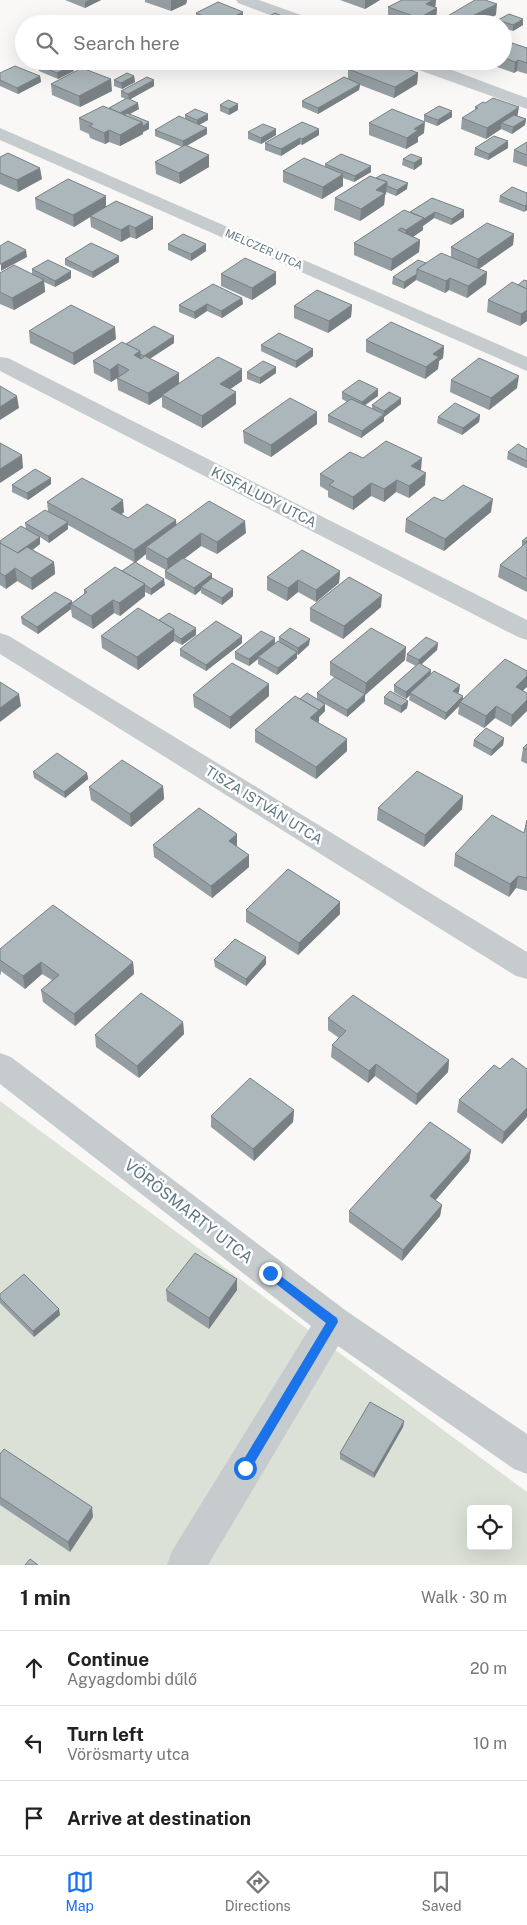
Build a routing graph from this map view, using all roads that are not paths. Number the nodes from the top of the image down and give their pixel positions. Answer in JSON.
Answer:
{"nodes":[{"id":1,"x":244,"y":0,"type":"edge"},
{"id":2,"x":285,"y":15,"type":"edge"},
{"id":3,"x":435,"y":70,"type":"edge"},
{"id":4,"x":527,"y":104,"type":"edge"},
{"id":5,"x":0,"y":133,"type":"edge"},
{"id":6,"x":0,"y":363,"type":"edge"},
{"id":7,"x":527,"y":365,"type":"edge"},
{"id":8,"x":527,"y":631,"type":"edge"},
{"id":9,"x":0,"y":642,"type":"edge"},
{"id":10,"x":527,"y":967,"type":"edge"},
{"id":11,"x":0,"y":1066,"type":"edge"},
{"id":12,"x":333,"y":1322,"type":"junction"},
{"id":13,"x":527,"y":1456,"type":"edge"},
{"id":14,"x":186,"y":1565,"type":"edge"}],
"edges":[{"from":1,"to":2,"type":"street"},
{"from":3,"to":4,"type":"street"},
{"from":5,"to":7,"type":"street","name":"MELCZER UTCA"},
{"from":6,"to":8,"type":"street","name":"KISFALUDY UTCA"},
{"from":9,"to":10,"type":"street","name":"TISZA ISTVÁN UTCA"},
{"from":11,"to":12,"type":"street","name":"VÖRÖSMARTY UTCA"},
{"from":12,"to":13,"type":"street","name":"VÖRÖSMARTY UTCA"},
{"from":12,"to":14,"type":"street"}]}
